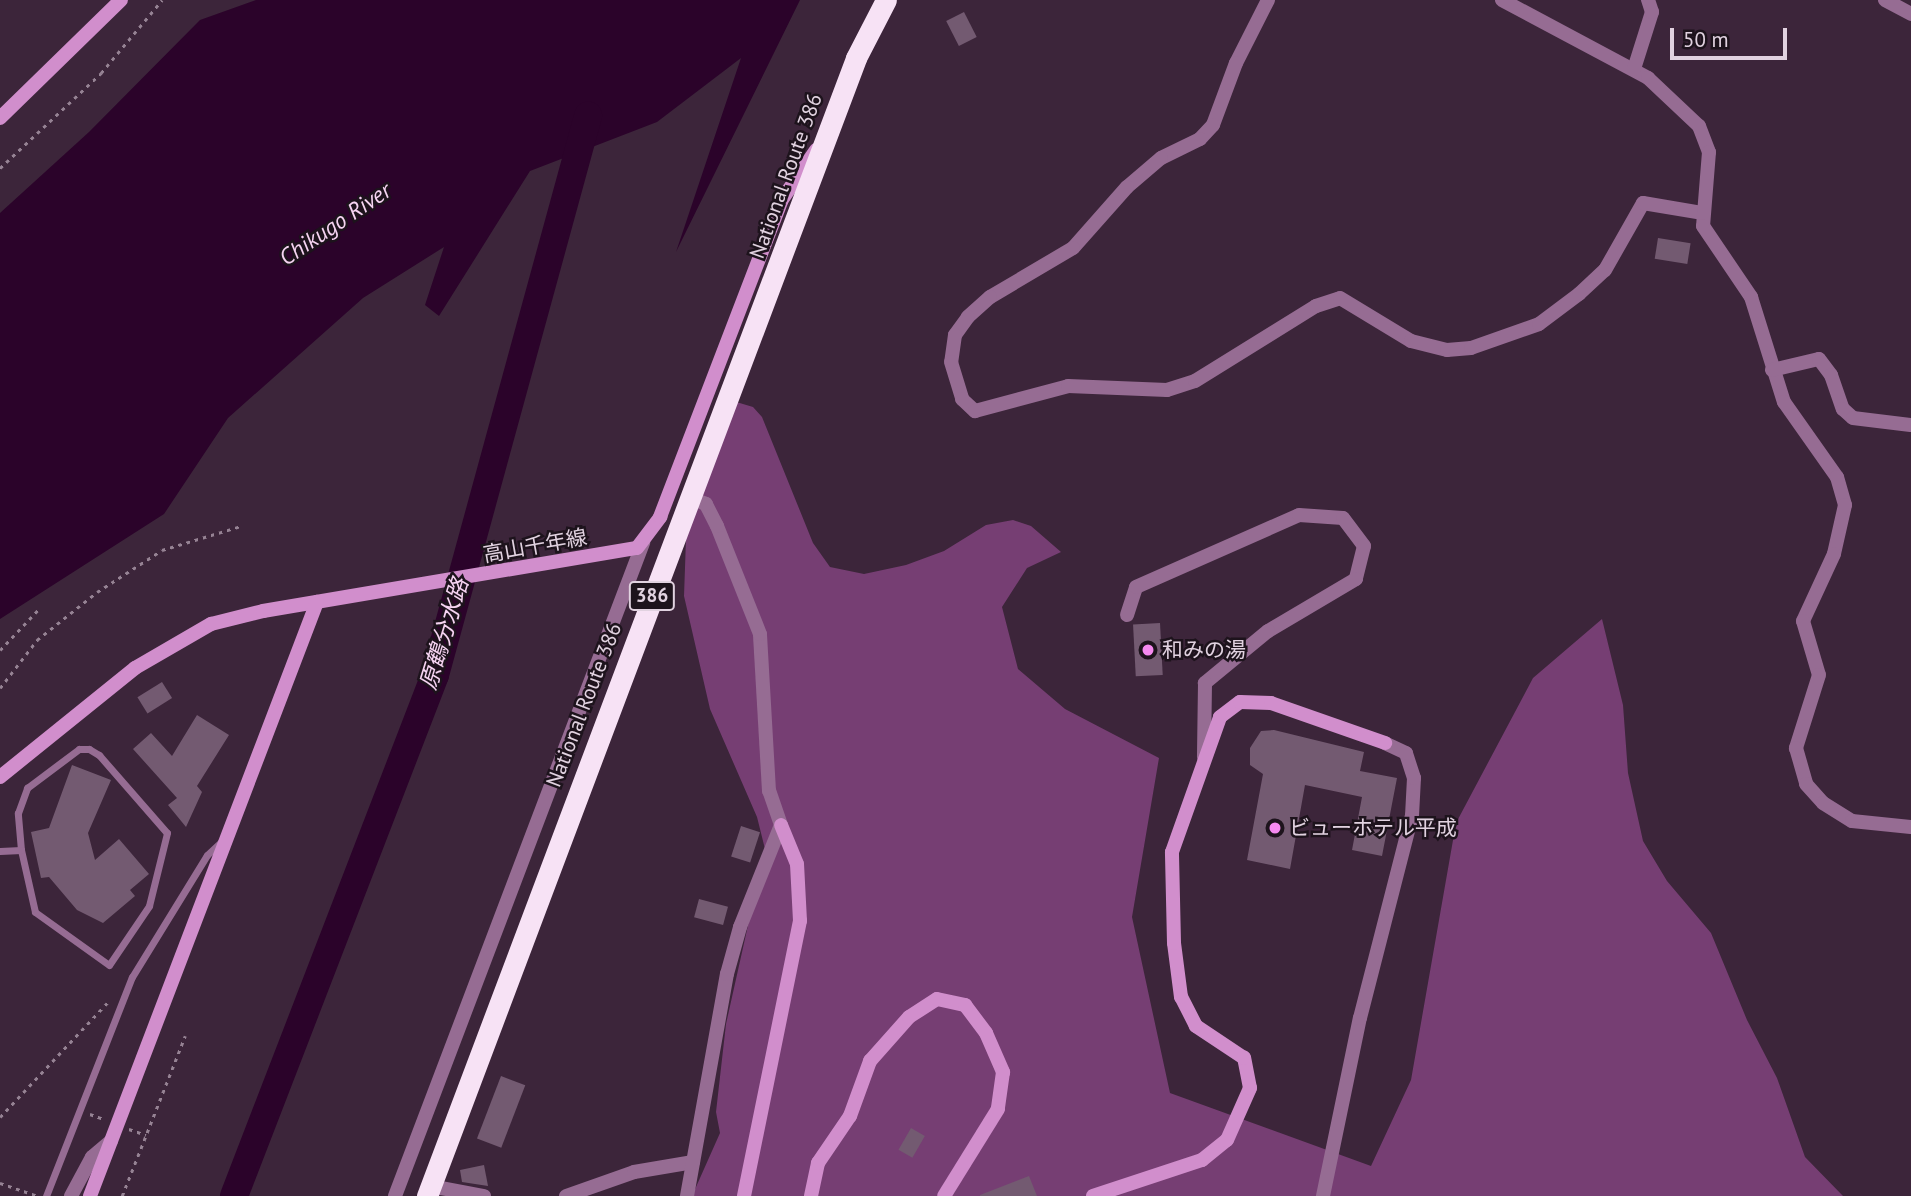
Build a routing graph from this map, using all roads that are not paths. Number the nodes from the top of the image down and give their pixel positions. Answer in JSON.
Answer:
{"nodes":[{"id":1,"x":121,"y":0,"type":"edge"},
{"id":2,"x":886,"y":0,"type":"edge"},
{"id":3,"x":1268,"y":0,"type":"edge"},
{"id":4,"x":1502,"y":0,"type":"edge"},
{"id":5,"x":1648,"y":0,"type":"edge"},
{"id":6,"x":1885,"y":0,"type":"edge"},
{"id":7,"x":1911,"y":13,"type":"edge"},
{"id":8,"x":1634,"y":69,"type":"junction"},
{"id":9,"x":0,"y":118,"type":"edge"},
{"id":10,"x":824,"y":141,"type":"junction"},
{"id":11,"x":1703,"y":213,"type":"junction"},
{"id":12,"x":1772,"y":370,"type":"junction"},
{"id":13,"x":1911,"y":425,"type":"edge"},
{"id":14,"x":689,"y":497,"type":"junction"},
{"id":15,"x":643,"y":543,"type":"junction"},
{"id":16,"x":317,"y":602,"type":"junction"},
{"id":17,"x":1127,"y":615,"type":"dead end"},
{"id":18,"x":1204,"y":762,"type":"junction"},
{"id":19,"x":0,"y":777,"type":"edge"},
{"id":20,"x":781,"y":825,"type":"junction"},
{"id":21,"x":1911,"y":827,"type":"edge"},
{"id":22,"x":226,"y":838,"type":"junction"},
{"id":23,"x":20,"y":850,"type":"junction"},
{"id":24,"x":0,"y":851,"type":"edge"},
{"id":25,"x":111,"y":1141,"type":"junction"},
{"id":26,"x":693,"y":1162,"type":"junction"},
{"id":27,"x":428,"y":1191,"type":"edge"},
{"id":28,"x":46,"y":1196,"type":"edge"},
{"id":29,"x":71,"y":1196,"type":"edge"},
{"id":30,"x":90,"y":1196,"type":"edge"},
{"id":31,"x":396,"y":1196,"type":"edge"},
{"id":32,"x":484,"y":1196,"type":"edge"},
{"id":33,"x":566,"y":1196,"type":"edge"},
{"id":34,"x":687,"y":1196,"type":"edge"},
{"id":35,"x":744,"y":1196,"type":"edge"},
{"id":36,"x":811,"y":1196,"type":"edge"},
{"id":37,"x":944,"y":1196,"type":"edge"},
{"id":38,"x":1093,"y":1196,"type":"edge"},
{"id":39,"x":1323,"y":1196,"type":"edge"}],
"edges":[{"from":1,"to":9,"type":"street"},
{"from":2,"to":10,"type":"highway","name":"National Route 386","number":"386"},
{"from":3,"to":11,"type":"street"},
{"from":4,"to":8,"type":"street"},
{"from":5,"to":8,"type":"street"},
{"from":6,"to":7,"type":"street"},
{"from":8,"to":11,"type":"street"},
{"from":10,"to":14,"type":"highway","name":"National Route 386","number":"386"},
{"from":10,"to":15,"type":"street","name":"高山千年線"},
{"from":11,"to":12,"type":"street"},
{"from":12,"to":13,"type":"street"},
{"from":12,"to":21,"type":"street"},
{"from":14,"to":20,"type":"street"},
{"from":14,"to":27,"type":"highway","name":"National Route 386","number":"386"},
{"from":15,"to":16,"type":"street","name":"高山千年線"},
{"from":15,"to":31,"type":"street"},
{"from":16,"to":19,"type":"street","name":"高山千年線"},
{"from":16,"to":22,"type":"street"},
{"from":17,"to":18,"type":"street"},
{"from":18,"to":38,"type":"street"},
{"from":18,"to":39,"type":"street"},
{"from":20,"to":26,"type":"street"},
{"from":20,"to":35,"type":"street"},
{"from":22,"to":25,"type":"street"},
{"from":22,"to":28,"type":"lane"},
{"from":23,"to":23,"type":"lane"},
{"from":23,"to":24,"type":"lane"},
{"from":25,"to":29,"type":"street"},
{"from":25,"to":30,"type":"street"},
{"from":26,"to":33,"type":"street"},
{"from":26,"to":34,"type":"street"},
{"from":27,"to":32,"type":"street"},
{"from":36,"to":37,"type":"street"}]}
